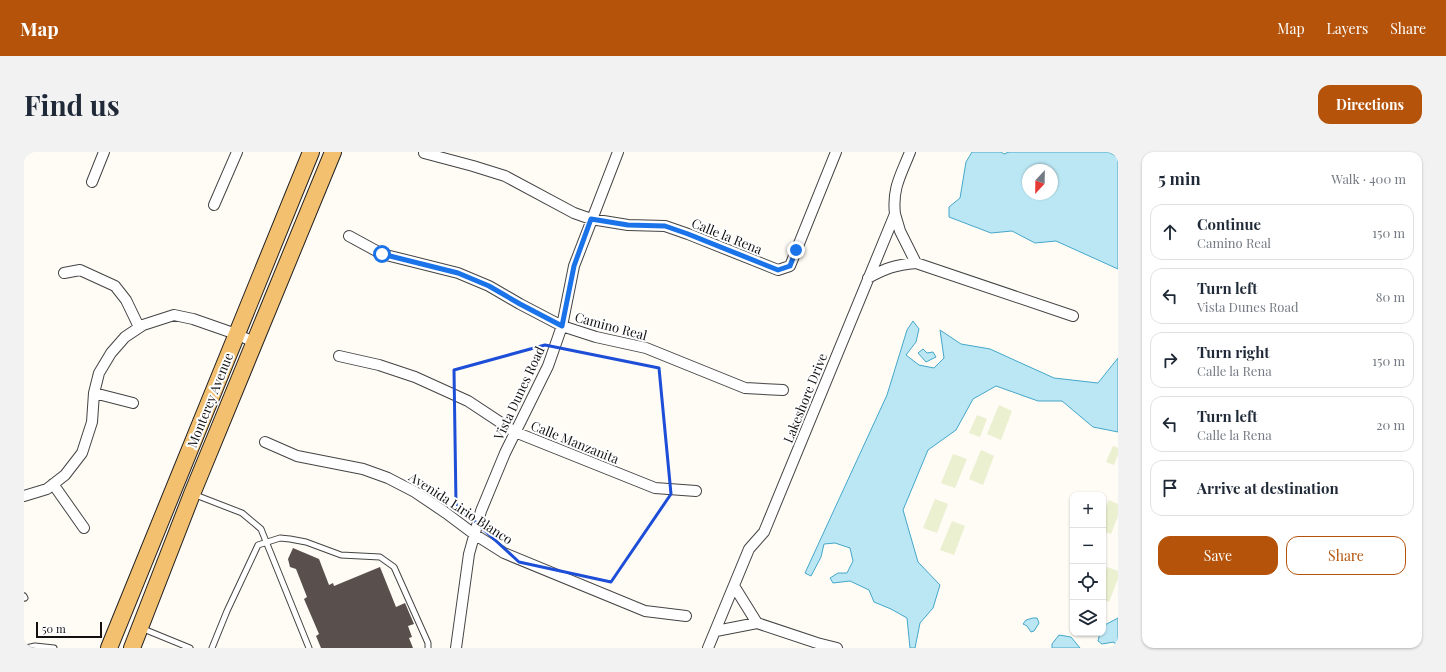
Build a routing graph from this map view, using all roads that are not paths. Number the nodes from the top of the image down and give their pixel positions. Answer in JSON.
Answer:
{"nodes":[{"id":1,"x":104,"y":152,"type":"edge"},
{"id":2,"x":237,"y":152,"type":"edge"},
{"id":3,"x":311,"y":152,"type":"edge"},
{"id":4,"x":333,"y":152,"type":"edge"},
{"id":5,"x":618,"y":152,"type":"edge"},
{"id":6,"x":836,"y":152,"type":"edge"},
{"id":7,"x":910,"y":152,"type":"edge"},
{"id":8,"x":424,"y":154,"type":"dead end"},
{"id":9,"x":92,"y":182,"type":"dead end"},
{"id":10,"x":214,"y":205,"type":"dead end"},
{"id":11,"x":895,"y":214,"type":"junction"},
{"id":12,"x":591,"y":219,"type":"junction"},
{"id":13,"x":349,"y":236,"type":"dead end"},
{"id":14,"x":916,"y":263,"type":"junction"},
{"id":15,"x":64,"y":272,"type":"dead end"},
{"id":16,"x":868,"y":278,"type":"junction"},
{"id":17,"x":1073,"y":316,"type":"dead end"},
{"id":18,"x":562,"y":326,"type":"junction"},
{"id":19,"x":139,"y":327,"type":"junction"},
{"id":20,"x":236,"y":334,"type":"junction"},
{"id":21,"x":254,"y":342,"type":"junction"},
{"id":22,"x":339,"y":356,"type":"dead end"},
{"id":23,"x":783,"y":390,"type":"dead end"},
{"id":24,"x":94,"y":393,"type":"junction"},
{"id":25,"x":133,"y":403,"type":"dead end"},
{"id":26,"x":515,"y":432,"type":"junction"},
{"id":27,"x":266,"y":442,"type":"dead end"},
{"id":28,"x":53,"y":484,"type":"junction"},
{"id":29,"x":696,"y":492,"type":"dead end"},
{"id":30,"x":192,"y":494,"type":"junction"},
{"id":31,"x":24,"y":496,"type":"edge"},
{"id":32,"x":84,"y":528,"type":"dead end"},
{"id":33,"x":474,"y":534,"type":"junction"},
{"id":34,"x":267,"y":543,"type":"junction"},
{"id":35,"x":734,"y":586,"type":"junction"},
{"id":36,"x":686,"y":616,"type":"dead end"},
{"id":37,"x":757,"y":623,"type":"junction"},
{"id":38,"x":140,"y":627,"type":"junction"},
{"id":39,"x":716,"y":630,"type":"junction"},
{"id":40,"x":26,"y":648,"type":"edge"},
{"id":41,"x":54,"y":648,"type":"edge"},
{"id":42,"x":108,"y":648,"type":"edge"},
{"id":43,"x":132,"y":648,"type":"edge"},
{"id":44,"x":190,"y":648,"type":"edge"},
{"id":45,"x":212,"y":648,"type":"edge"},
{"id":46,"x":310,"y":648,"type":"edge"},
{"id":47,"x":428,"y":648,"type":"edge"},
{"id":48,"x":456,"y":648,"type":"edge"},
{"id":49,"x":708,"y":648,"type":"edge"},
{"id":50,"x":837,"y":648,"type":"edge"}],
"edges":[{"from":1,"to":9,"type":"street"},
{"from":2,"to":10,"type":"street"},
{"from":3,"to":20,"type":"main road","name":"Monterey Avenue"},
{"from":4,"to":21,"type":"main road","name":"Monterey Avenue"},
{"from":5,"to":12,"type":"street","name":"Vista Dunes Road"},
{"from":6,"to":12,"type":"street","name":"Calle la Rena"},
{"from":7,"to":11,"type":"street","name":"Lakeshore Drive"},
{"from":8,"to":12,"type":"street","name":"Calle la Rena"},
{"from":11,"to":14,"type":"street"},
{"from":11,"to":16,"type":"street","name":"Lakeshore Drive"},
{"from":12,"to":18,"type":"street","name":"Vista Dunes Road"},
{"from":13,"to":18,"type":"street","name":"Camino Real"},
{"from":14,"to":16,"type":"street"},
{"from":14,"to":17,"type":"street"},
{"from":15,"to":19,"type":"street"},
{"from":16,"to":35,"type":"street","name":"Lakeshore Drive"},
{"from":18,"to":23,"type":"street","name":"Camino Real"},
{"from":18,"to":26,"type":"street","name":"Vista Dunes Road"},
{"from":19,"to":20,"type":"street"},
{"from":19,"to":24,"type":"street"},
{"from":20,"to":21,"type":"street"},
{"from":20,"to":42,"type":"main road","name":"Monterey Avenue"},
{"from":21,"to":30,"type":"main road","name":"Monterey Avenue"},
{"from":22,"to":26,"type":"street","name":"Calle Manzanita"},
{"from":24,"to":25,"type":"street"},
{"from":24,"to":28,"type":"street"},
{"from":26,"to":29,"type":"street","name":"Calle Manzanita"},
{"from":26,"to":33,"type":"street","name":"Vista Dunes Road"},
{"from":27,"to":33,"type":"street","name":"Avenida Lirio Blanco"},
{"from":28,"to":31,"type":"street"},
{"from":28,"to":32,"type":"street"},
{"from":30,"to":34,"type":"lane"},
{"from":30,"to":38,"type":"main road","name":"Monterey Avenue"},
{"from":33,"to":36,"type":"street","name":"Avenida Lirio Blanco"},
{"from":33,"to":48,"type":"street","name":"Vista Dunes Road"},
{"from":34,"to":45,"type":"lane"},
{"from":34,"to":46,"type":"lane"},
{"from":34,"to":47,"type":"lane"},
{"from":35,"to":37,"type":"street"},
{"from":35,"to":39,"type":"street","name":"Lakeshore Drive"},
{"from":37,"to":39,"type":"street"},
{"from":37,"to":50,"type":"street"},
{"from":38,"to":43,"type":"main road","name":"Monterey Avenue"},
{"from":38,"to":44,"type":"lane"},
{"from":39,"to":49,"type":"street","name":"Lakeshore Drive"},
{"from":40,"to":41,"type":"lane"}]}
